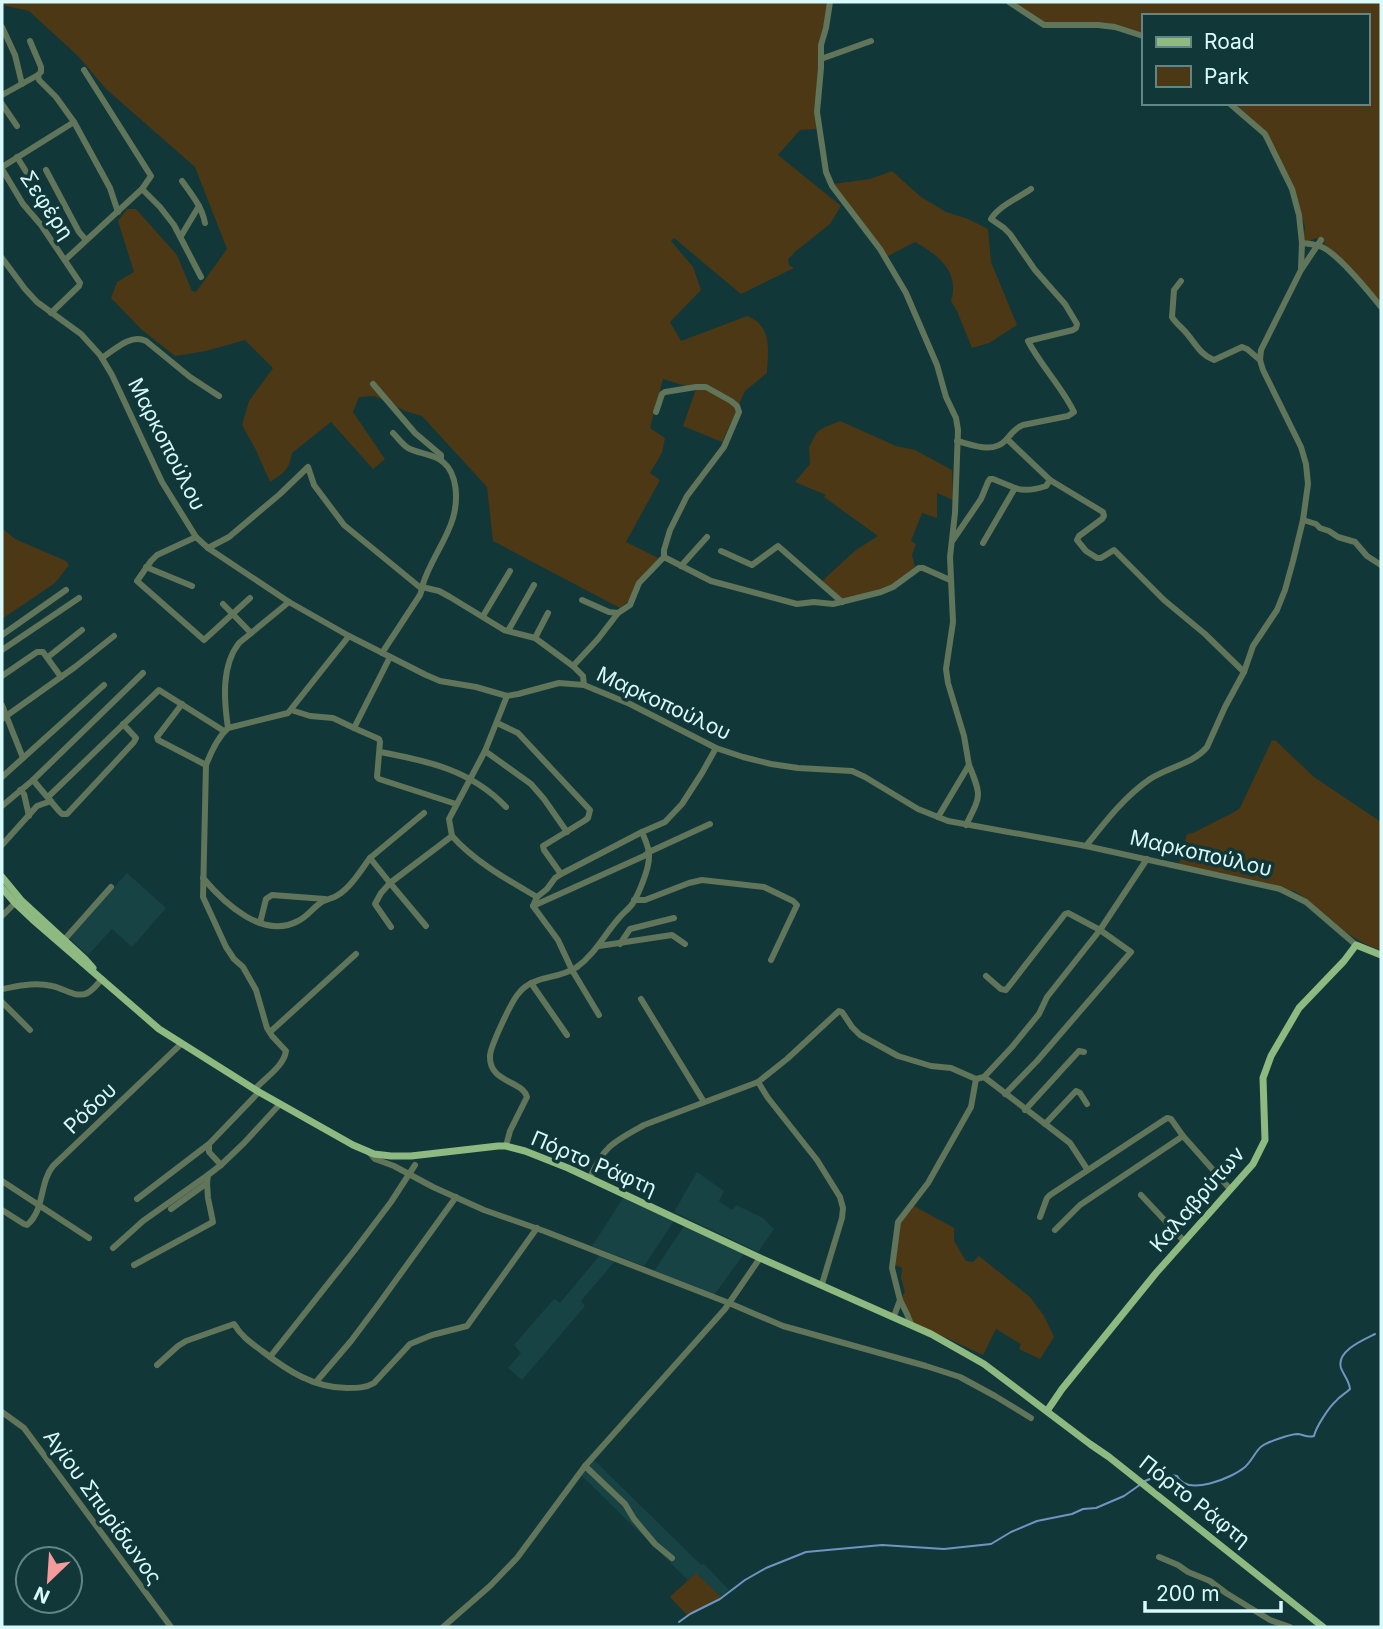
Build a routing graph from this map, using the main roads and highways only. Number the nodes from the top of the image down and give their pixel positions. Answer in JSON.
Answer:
{"nodes":[{"id":1,"x":2,"y":877,"type":"edge"},
{"id":2,"x":2,"y":888,"type":"edge"},
{"id":3,"x":1356,"y":945,"type":"joint"},
{"id":4,"x":1381,"y":955,"type":"edge"},
{"id":5,"x":102,"y":979,"type":"junction"},
{"id":6,"x":932,"y":1334,"type":"junction"},
{"id":7,"x":1047,"y":1408,"type":"junction"},
{"id":8,"x":1319,"y":1626,"type":"edge"}],
"edges":[{"from":1,"to":5,"type":"main road","name":"Πόρτο Ράφτη"},
{"from":2,"to":5,"type":"main road","name":"Πόρτο Ράφτη"},
{"from":3,"to":4,"type":"main road","name":"Μαρκοπούλου"},
{"from":3,"to":7,"type":"main road","name":"Καλαβρύτων"},
{"from":5,"to":6,"type":"main road","name":"Πόρτο Ράφτη"},
{"from":6,"to":7,"type":"main road","name":"Πόρτο Ράφτη"},
{"from":6,"to":7,"type":"main road","name":"Πόρτο Ράφτη"},
{"from":7,"to":8,"type":"main road","name":"Πόρτο Ράφτη"}]}
